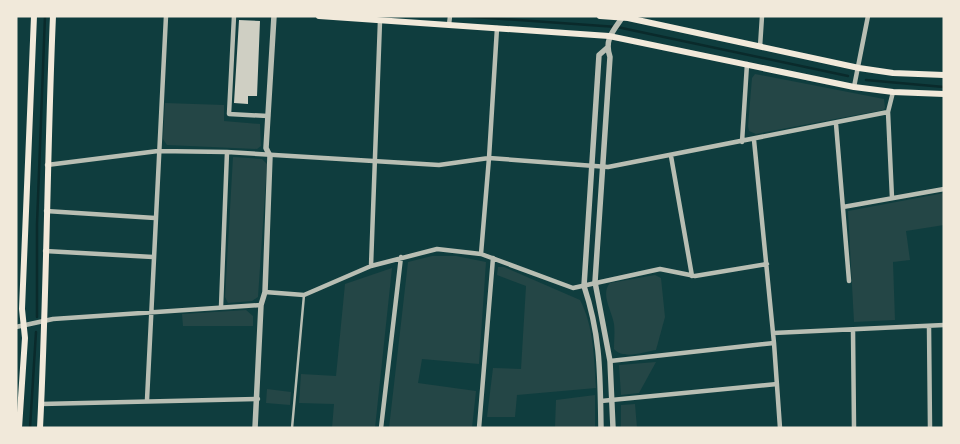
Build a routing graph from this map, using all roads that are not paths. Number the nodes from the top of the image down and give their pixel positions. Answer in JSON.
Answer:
{"nodes":[{"id":1,"x":34,"y":16,"type":"edge"},
{"id":2,"x":52,"y":16,"type":"edge"},
{"id":3,"x":166,"y":16,"type":"edge"},
{"id":4,"x":234,"y":16,"type":"edge"},
{"id":5,"x":274,"y":16,"type":"edge"},
{"id":6,"x":319,"y":16,"type":"edge"},
{"id":7,"x":450,"y":16,"type":"edge"},
{"id":8,"x":600,"y":16,"type":"edge"},
{"id":9,"x":762,"y":16,"type":"edge"},
{"id":10,"x":868,"y":16,"type":"edge"},
{"id":11,"x":624,"y":19,"type":"edge"},
{"id":12,"x":380,"y":21,"type":"junction"},
{"id":13,"x":449,"y":25,"type":"junction"},
{"id":14,"x":496,"y":28,"type":"junction"},
{"id":15,"x":611,"y":33,"type":"junction"},
{"id":16,"x":760,"y":47,"type":"junction"},
{"id":17,"x":607,"y":48,"type":"junction"},
{"id":18,"x":747,"y":64,"type":"junction"},
{"id":19,"x":858,"y":70,"type":"junction"},
{"id":20,"x":944,"y":76,"type":"edge"},
{"id":21,"x":855,"y":85,"type":"junction"},
{"id":22,"x":893,"y":92,"type":"junction"},
{"id":23,"x":944,"y":94,"type":"edge"},
{"id":24,"x":888,"y":112,"type":"junction"},
{"id":25,"x":268,"y":116,"type":"junction"},
{"id":26,"x":836,"y":124,"type":"junction"},
{"id":27,"x":754,"y":140,"type":"junction"},
{"id":28,"x":742,"y":142,"type":"junction"},
{"id":29,"x":158,"y":151,"type":"junction"},
{"id":30,"x":227,"y":152,"type":"junction"},
{"id":31,"x":270,"y":156,"type":"junction"},
{"id":32,"x":671,"y":156,"type":"junction"},
{"id":33,"x":489,"y":158,"type":"junction"},
{"id":34,"x":375,"y":162,"type":"junction"},
{"id":35,"x":592,"y":165,"type":"junction"},
{"id":36,"x":47,"y":166,"type":"junction"},
{"id":37,"x":601,"y":167,"type":"junction"},
{"id":38,"x":944,"y":189,"type":"edge"},
{"id":39,"x":892,"y":198,"type":"junction"},
{"id":40,"x":843,"y":207,"type":"junction"},
{"id":41,"x":46,"y":211,"type":"junction"},
{"id":42,"x":155,"y":218,"type":"junction"},
{"id":43,"x":45,"y":251,"type":"junction"},
{"id":44,"x":480,"y":254,"type":"junction"},
{"id":45,"x":401,"y":256,"type":"junction"},
{"id":46,"x":153,"y":257,"type":"junction"},
{"id":47,"x":493,"y":258,"type":"junction"},
{"id":48,"x":767,"y":264,"type":"junction"},
{"id":49,"x":371,"y":266,"type":"junction"},
{"id":50,"x":692,"y":276,"type":"junction"},
{"id":51,"x":595,"y":282,"type":"junction"},
{"id":52,"x":849,"y":282,"type":"dead end"},
{"id":53,"x":584,"y":286,"type":"junction"},
{"id":54,"x":265,"y":292,"type":"junction"},
{"id":55,"x":304,"y":295,"type":"junction"},
{"id":56,"x":261,"y":305,"type":"junction"},
{"id":57,"x":221,"y":307,"type":"junction"},
{"id":58,"x":151,"y":313,"type":"junction"},
{"id":59,"x":45,"y":322,"type":"junction"},
{"id":60,"x":944,"y":325,"type":"edge"},
{"id":61,"x":20,"y":326,"type":"edge"},
{"id":62,"x":929,"y":326,"type":"junction"},
{"id":63,"x":852,"y":330,"type":"junction"},
{"id":64,"x":773,"y":333,"type":"junction"},
{"id":65,"x":774,"y":344,"type":"junction"},
{"id":66,"x":610,"y":361,"type":"junction"},
{"id":67,"x":776,"y":384,"type":"junction"},
{"id":68,"x":147,"y":400,"type":"junction"},
{"id":69,"x":258,"y":400,"type":"junction"},
{"id":70,"x":612,"y":400,"type":"junction"},
{"id":71,"x":601,"y":401,"type":"junction"},
{"id":72,"x":18,"y":402,"type":"edge"},
{"id":73,"x":41,"y":404,"type":"junction"},
{"id":74,"x":19,"y":428,"type":"edge"},
{"id":75,"x":40,"y":428,"type":"edge"},
{"id":76,"x":255,"y":428,"type":"edge"},
{"id":77,"x":292,"y":428,"type":"edge"},
{"id":78,"x":381,"y":428,"type":"edge"},
{"id":79,"x":479,"y":428,"type":"edge"},
{"id":80,"x":601,"y":428,"type":"edge"},
{"id":81,"x":613,"y":428,"type":"edge"},
{"id":82,"x":780,"y":428,"type":"edge"},
{"id":83,"x":854,"y":428,"type":"edge"},
{"id":84,"x":930,"y":428,"type":"edge"}],
"edges":[{"from":1,"to":61,"type":"main road"},
{"from":2,"to":36,"type":"main road"},
{"from":3,"to":29,"type":"street"},
{"from":4,"to":25,"type":"street"},
{"from":5,"to":25,"type":"street"},
{"from":6,"to":12,"type":"main road"},
{"from":7,"to":13,"type":"street"},
{"from":8,"to":11,"type":"main road"},
{"from":9,"to":16,"type":"street"},
{"from":10,"to":19,"type":"street"},
{"from":11,"to":15,"type":"street"},
{"from":11,"to":16,"type":"main road"},
{"from":12,"to":13,"type":"main road"},
{"from":12,"to":34,"type":"street"},
{"from":13,"to":14,"type":"main road"},
{"from":14,"to":15,"type":"main road"},
{"from":14,"to":33,"type":"street"},
{"from":15,"to":17,"type":"street"},
{"from":15,"to":18,"type":"main road"},
{"from":16,"to":19,"type":"main road"},
{"from":17,"to":35,"type":"street"},
{"from":17,"to":37,"type":"street"},
{"from":18,"to":21,"type":"main road"},
{"from":18,"to":28,"type":"street"},
{"from":19,"to":20,"type":"main road"},
{"from":19,"to":21,"type":"street"},
{"from":21,"to":22,"type":"main road"},
{"from":22,"to":23,"type":"main road"},
{"from":22,"to":24,"type":"street"},
{"from":24,"to":26,"type":"street"},
{"from":24,"to":39,"type":"street"},
{"from":25,"to":31,"type":"street"},
{"from":26,"to":27,"type":"street"},
{"from":26,"to":40,"type":"street"},
{"from":27,"to":28,"type":"street"},
{"from":27,"to":48,"type":"street"},
{"from":28,"to":32,"type":"street"},
{"from":29,"to":30,"type":"street"},
{"from":29,"to":36,"type":"street"},
{"from":29,"to":42,"type":"street"},
{"from":30,"to":31,"type":"street"},
{"from":30,"to":57,"type":"street"},
{"from":31,"to":34,"type":"street"},
{"from":31,"to":54,"type":"street"},
{"from":32,"to":37,"type":"street"},
{"from":32,"to":50,"type":"street"},
{"from":33,"to":34,"type":"street"},
{"from":33,"to":35,"type":"street"},
{"from":33,"to":44,"type":"street"},
{"from":34,"to":49,"type":"street"},
{"from":35,"to":37,"type":"street"},
{"from":35,"to":53,"type":"street"},
{"from":36,"to":41,"type":"main road"},
{"from":37,"to":51,"type":"street"},
{"from":38,"to":39,"type":"street"},
{"from":39,"to":40,"type":"street"},
{"from":40,"to":52,"type":"street"},
{"from":41,"to":42,"type":"street"},
{"from":41,"to":43,"type":"main road"},
{"from":42,"to":46,"type":"street"},
{"from":43,"to":46,"type":"street"},
{"from":43,"to":59,"type":"main road"},
{"from":44,"to":45,"type":"street"},
{"from":44,"to":47,"type":"street"},
{"from":45,"to":49,"type":"street"},
{"from":45,"to":78,"type":"street"},
{"from":46,"to":58,"type":"street"},
{"from":47,"to":53,"type":"street"},
{"from":47,"to":79,"type":"street"},
{"from":48,"to":50,"type":"street"},
{"from":48,"to":64,"type":"street"},
{"from":49,"to":55,"type":"street"},
{"from":50,"to":51,"type":"street"},
{"from":51,"to":53,"type":"street"},
{"from":51,"to":66,"type":"street"},
{"from":53,"to":71,"type":"street"},
{"from":54,"to":55,"type":"street"},
{"from":54,"to":56,"type":"street"},
{"from":55,"to":77,"type":"lane"},
{"from":56,"to":57,"type":"street"},
{"from":56,"to":69,"type":"street"},
{"from":57,"to":58,"type":"street"},
{"from":58,"to":59,"type":"street"},
{"from":58,"to":68,"type":"street"},
{"from":59,"to":61,"type":"street"},
{"from":59,"to":73,"type":"main road"},
{"from":60,"to":62,"type":"street"},
{"from":61,"to":72,"type":"main road"},
{"from":62,"to":63,"type":"street"},
{"from":62,"to":84,"type":"street"},
{"from":63,"to":64,"type":"street"},
{"from":63,"to":83,"type":"street"},
{"from":64,"to":65,"type":"street"},
{"from":65,"to":66,"type":"street"},
{"from":65,"to":67,"type":"street"},
{"from":66,"to":70,"type":"street"},
{"from":67,"to":70,"type":"street"},
{"from":67,"to":82,"type":"street"},
{"from":68,"to":69,"type":"street"},
{"from":68,"to":73,"type":"street"},
{"from":69,"to":76,"type":"street"},
{"from":70,"to":71,"type":"street"},
{"from":70,"to":81,"type":"street"},
{"from":71,"to":80,"type":"street"},
{"from":72,"to":74,"type":"main road"},
{"from":73,"to":75,"type":"main road"}]}
